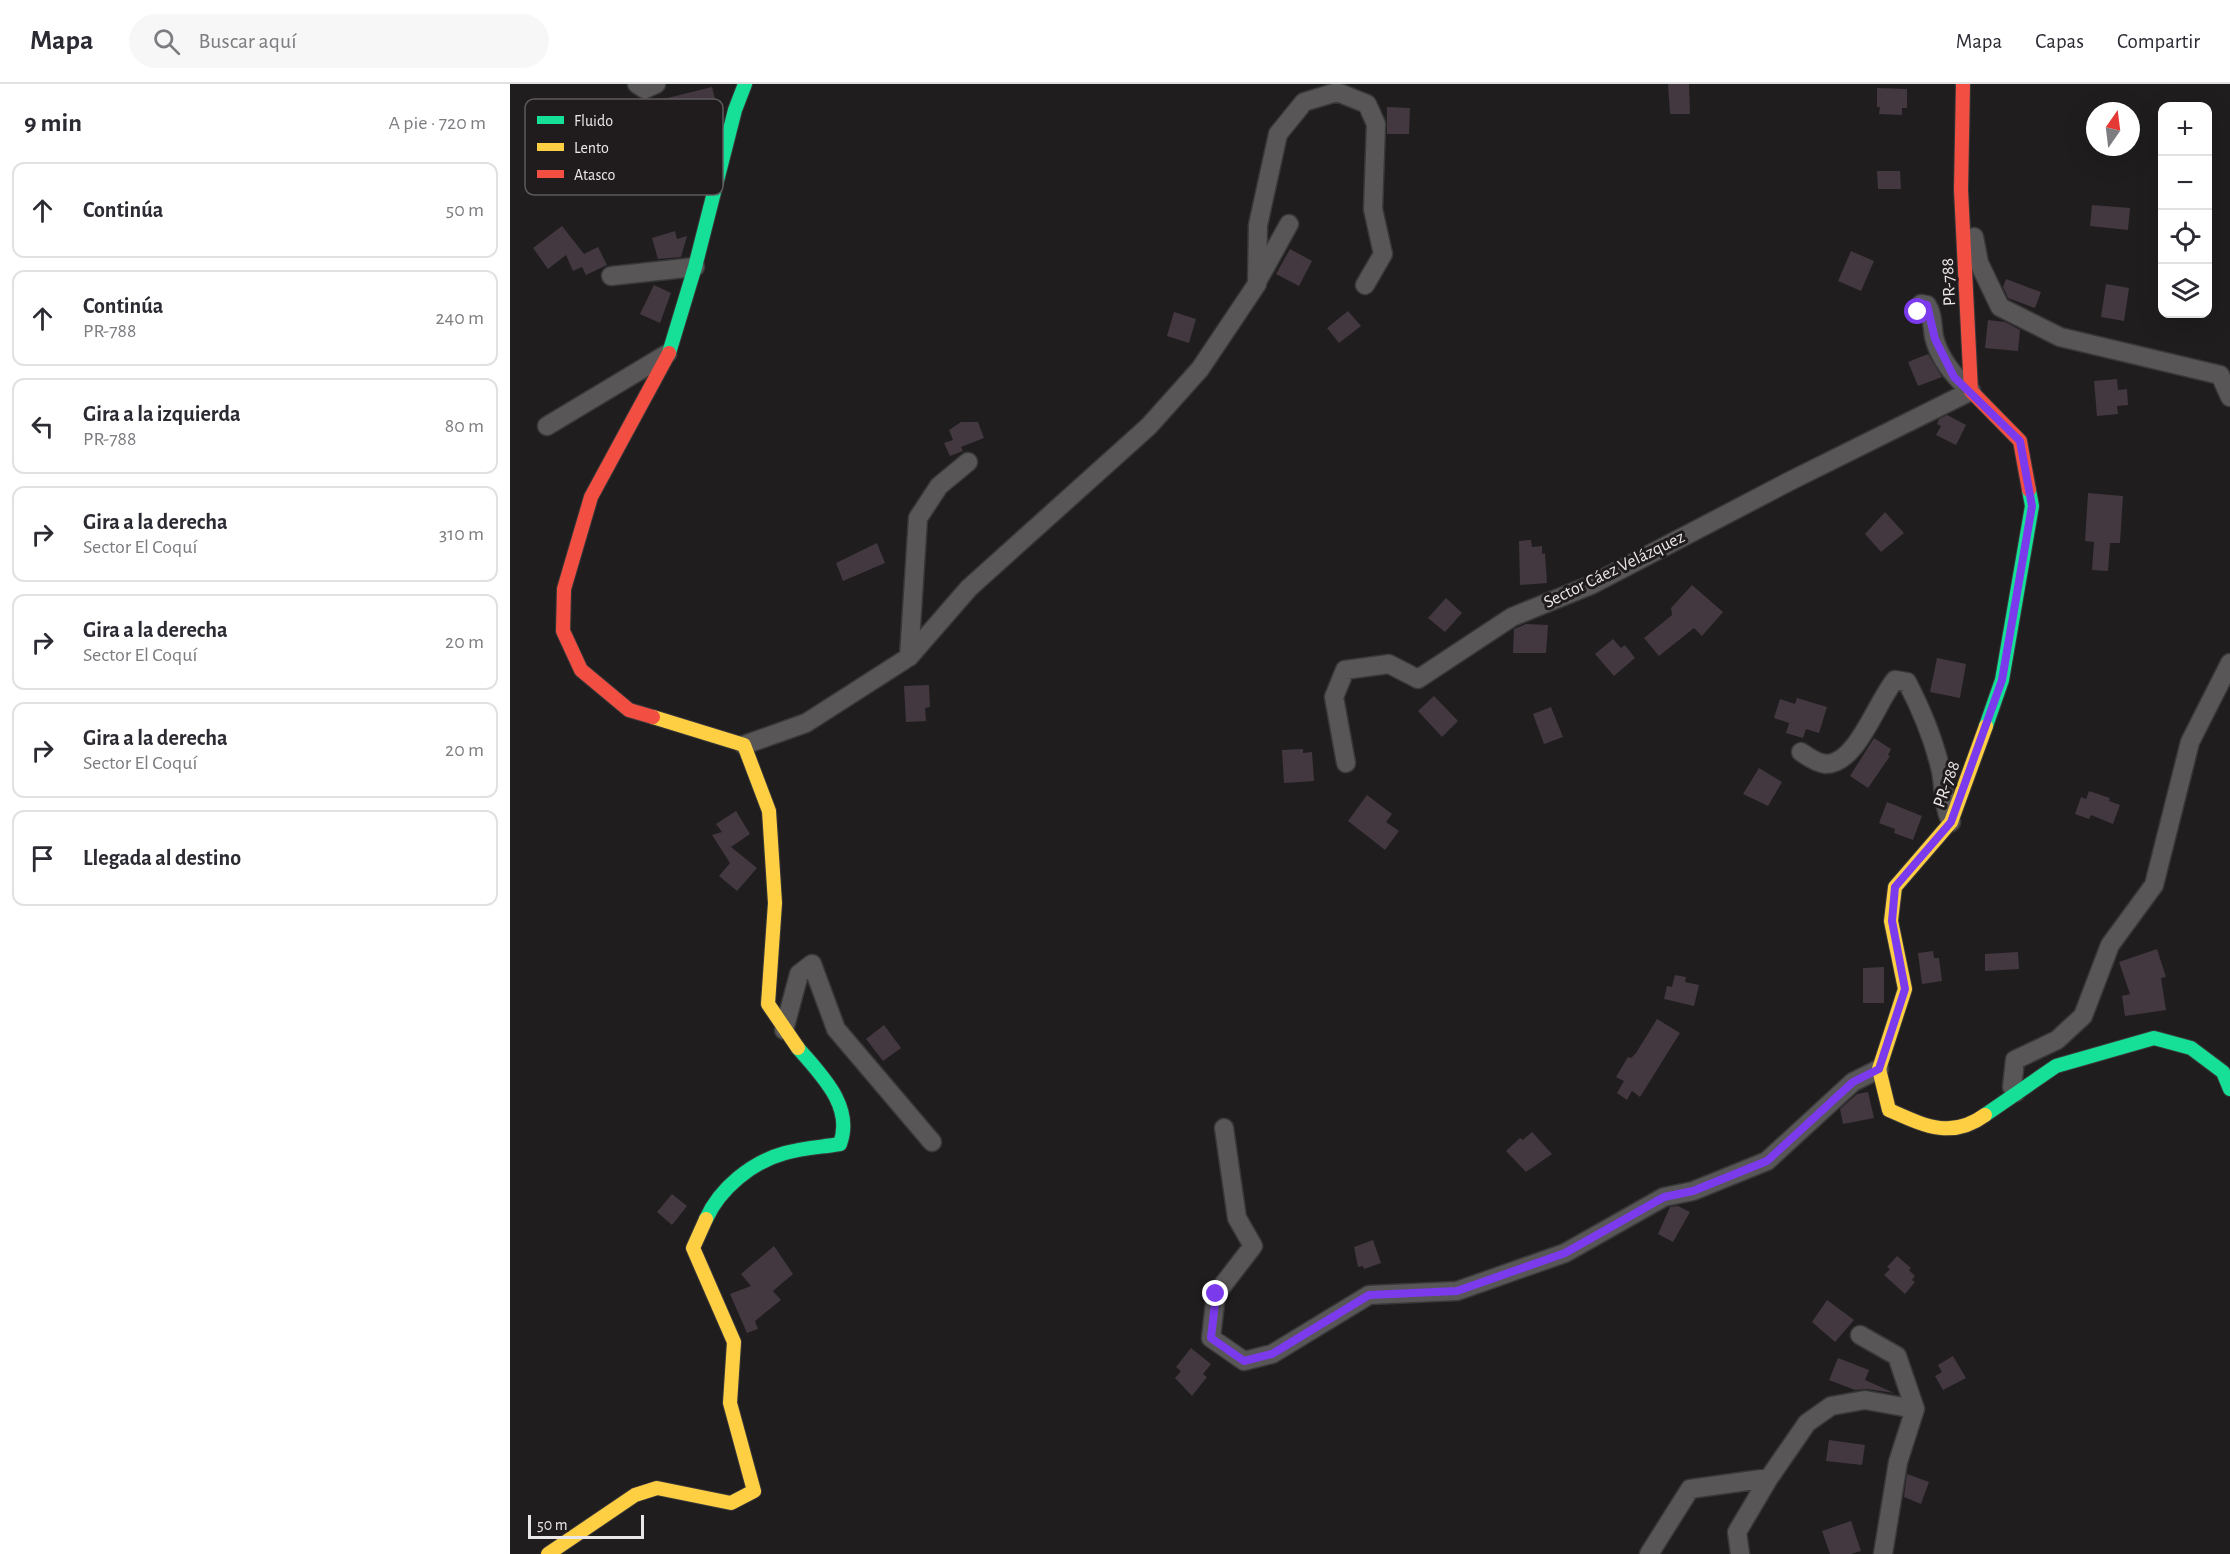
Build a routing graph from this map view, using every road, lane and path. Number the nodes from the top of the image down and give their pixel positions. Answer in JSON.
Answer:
{"nodes":[{"id":1,"x":637,"y":84,"type":"edge"},
{"id":2,"x":656,"y":84,"type":"edge"},
{"id":3,"x":745,"y":84,"type":"edge"},
{"id":4,"x":1963,"y":84,"type":"edge"},
{"id":5,"x":723,"y":157,"type":"edge"},
{"id":6,"x":1961,"y":189,"type":"junction"},
{"id":7,"x":713,"y":195,"type":"edge"},
{"id":8,"x":1289,"y":224,"type":"dead end"},
{"id":9,"x":695,"y":267,"type":"junction"},
{"id":10,"x":611,"y":276,"type":"dead end"},
{"id":11,"x":1257,"y":284,"type":"junction"},
{"id":12,"x":1365,"y":285,"type":"dead end"},
{"id":13,"x":1918,"y":312,"type":"dead end"},
{"id":14,"x":669,"y":353,"type":"junction"},
{"id":15,"x":1971,"y":391,"type":"junction"},
{"id":16,"x":2230,"y":397,"type":"edge"},
{"id":17,"x":547,"y":426,"type":"dead end"},
{"id":18,"x":968,"y":462,"type":"dead end"},
{"id":19,"x":909,"y":657,"type":"junction"},
{"id":20,"x":2230,"y":663,"type":"edge"},
{"id":21,"x":744,"y":745,"type":"junction"},
{"id":22,"x":1801,"y":752,"type":"dead end"},
{"id":23,"x":1346,"y":763,"type":"dead end"},
{"id":24,"x":1951,"y":822,"type":"junction"},
{"id":25,"x":784,"y":1030,"type":"junction"},
{"id":26,"x":1879,"y":1069,"type":"junction"},
{"id":27,"x":2230,"y":1089,"type":"edge"},
{"id":28,"x":2016,"y":1092,"type":"junction"},
{"id":29,"x":1224,"y":1128,"type":"dead end"},
{"id":30,"x":932,"y":1143,"type":"dead end"},
{"id":31,"x":1860,"y":1335,"type":"dead end"},
{"id":32,"x":1915,"y":1409,"type":"junction"},
{"id":33,"x":1769,"y":1478,"type":"junction"},
{"id":34,"x":548,"y":1554,"type":"edge"},
{"id":35,"x":1649,"y":1554,"type":"edge"},
{"id":36,"x":1740,"y":1554,"type":"edge"},
{"id":37,"x":1883,"y":1554,"type":"edge"}],
"edges":[{"from":1,"to":2,"type":"street"},
{"from":3,"to":5,"type":"street"},
{"from":4,"to":6,"type":"street","name":"PR-788","number":"PR-788"},
{"from":6,"to":15,"type":"street","name":"PR-788","number":"PR-788"},
{"from":6,"to":16,"type":"street"},
{"from":7,"to":9,"type":"street"},
{"from":8,"to":11,"type":"street"},
{"from":9,"to":10,"type":"street"},
{"from":9,"to":14,"type":"street"},
{"from":11,"to":12,"type":"street"},
{"from":11,"to":19,"type":"street"},
{"from":13,"to":15,"type":"street"},
{"from":14,"to":17,"type":"street"},
{"from":14,"to":21,"type":"street"},
{"from":15,"to":23,"type":"street","name":"Sector Cáez Velázquez"},
{"from":15,"to":24,"type":"street","name":"PR-788","number":"PR-788"},
{"from":18,"to":19,"type":"street"},
{"from":19,"to":21,"type":"street"},
{"from":20,"to":28,"type":"street"},
{"from":21,"to":25,"type":"street"},
{"from":22,"to":24,"type":"street"},
{"from":24,"to":26,"type":"street","name":"PR-788","number":"PR-788"},
{"from":25,"to":30,"type":"street"},
{"from":25,"to":34,"type":"street"},
{"from":26,"to":28,"type":"street"},
{"from":26,"to":29,"type":"street"},
{"from":27,"to":28,"type":"street"},
{"from":31,"to":32,"type":"street"},
{"from":32,"to":33,"type":"street"},
{"from":32,"to":37,"type":"street"},
{"from":33,"to":35,"type":"street"},
{"from":33,"to":36,"type":"street"}]}
